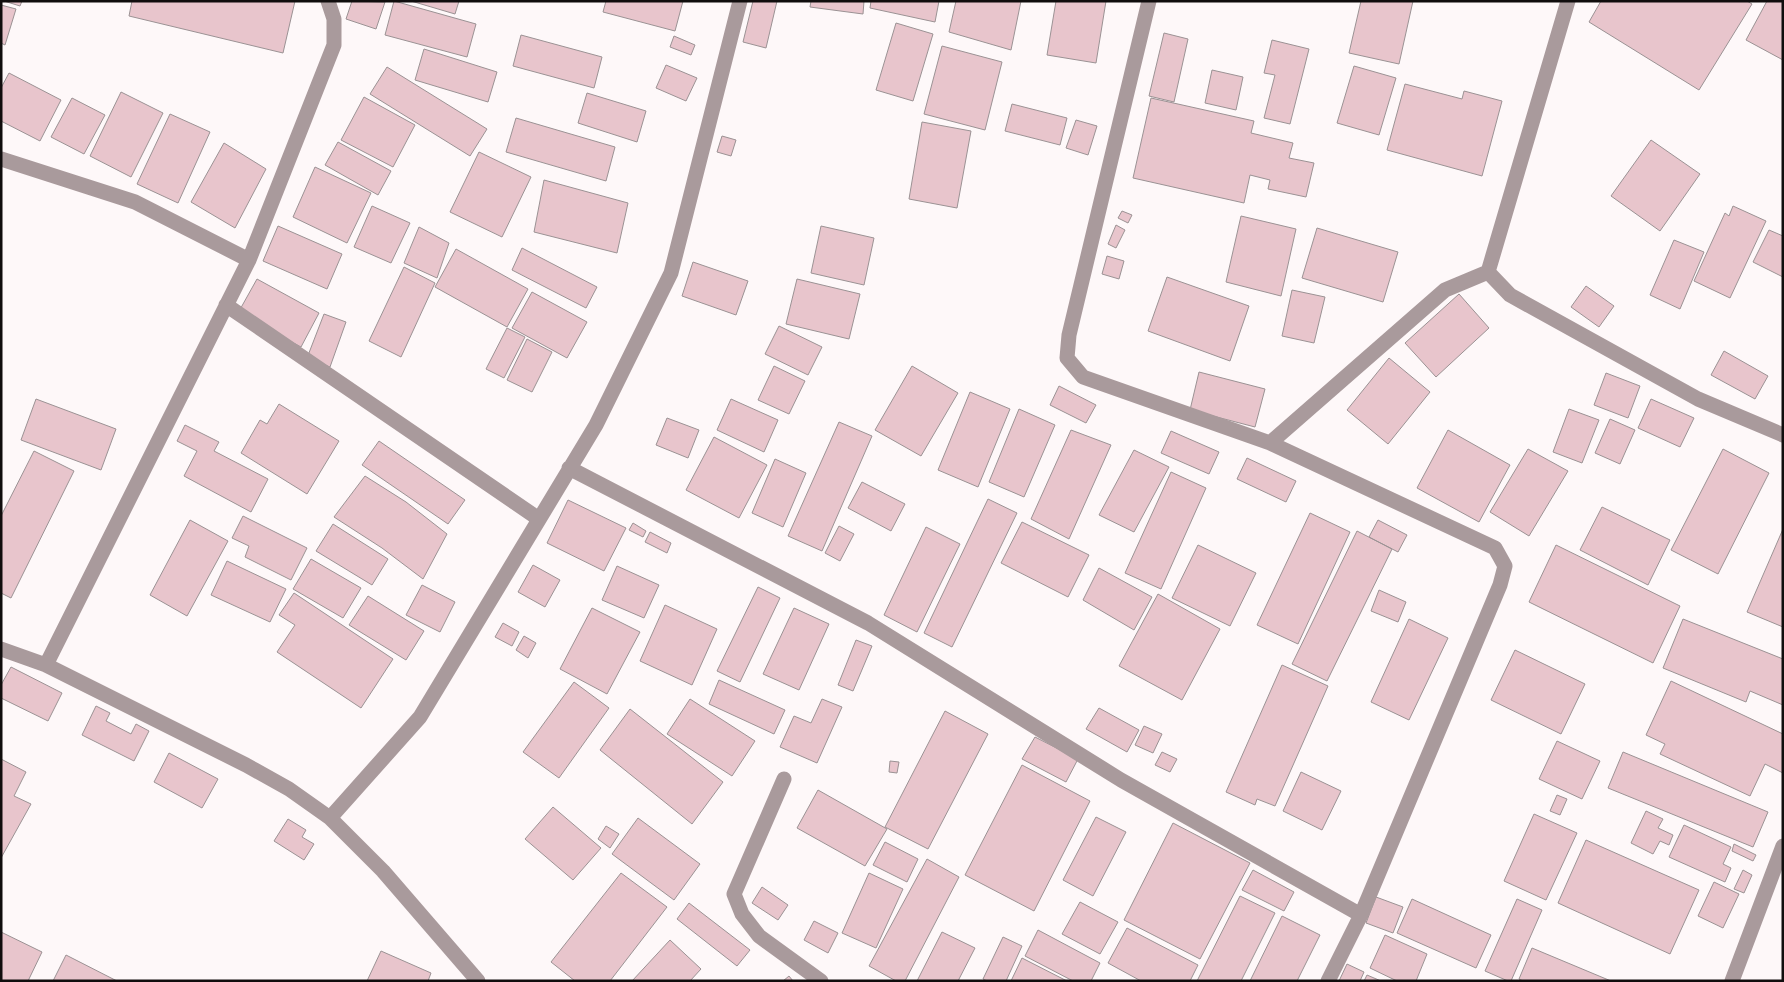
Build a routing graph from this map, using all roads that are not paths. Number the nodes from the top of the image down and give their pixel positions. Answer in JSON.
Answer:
{"nodes":[{"id":1,"x":328,"y":1,"type":"edge"},
{"id":2,"x":740,"y":1,"type":"edge"},
{"id":3,"x":1149,"y":1,"type":"edge"},
{"id":4,"x":1568,"y":1,"type":"edge"},
{"id":5,"x":1,"y":159,"type":"edge"},
{"id":6,"x":249,"y":260,"type":"junction"},
{"id":7,"x":1488,"y":272,"type":"junction"},
{"id":8,"x":226,"y":305,"type":"junction"},
{"id":9,"x":1783,"y":435,"type":"edge"},
{"id":10,"x":1270,"y":443,"type":"junction"},
{"id":11,"x":569,"y":468,"type":"junction"},
{"id":12,"x":539,"y":519,"type":"junction"},
{"id":13,"x":1,"y":649,"type":"edge"},
{"id":14,"x":46,"y":665,"type":"junction"},
{"id":15,"x":784,"y":779,"type":"dead end"},
{"id":16,"x":330,"y":818,"type":"junction"},
{"id":17,"x":1783,"y":846,"type":"edge"},
{"id":18,"x":1361,"y":915,"type":"junction"},
{"id":19,"x":478,"y":981,"type":"edge"},
{"id":20,"x":821,"y":981,"type":"edge"},
{"id":21,"x":1328,"y":981,"type":"edge"},
{"id":22,"x":1732,"y":981,"type":"edge"}],
"edges":[{"from":1,"to":6,"type":"street"},
{"from":2,"to":11,"type":"street"},
{"from":3,"to":10,"type":"street"},
{"from":4,"to":7,"type":"street"},
{"from":5,"to":6,"type":"street"},
{"from":6,"to":8,"type":"street"},
{"from":7,"to":9,"type":"street"},
{"from":7,"to":10,"type":"street"},
{"from":8,"to":12,"type":"street"},
{"from":8,"to":14,"type":"street"},
{"from":10,"to":18,"type":"street"},
{"from":11,"to":12,"type":"street"},
{"from":11,"to":18,"type":"street"},
{"from":12,"to":16,"type":"street"},
{"from":13,"to":14,"type":"street"},
{"from":14,"to":16,"type":"street"},
{"from":15,"to":20,"type":"street"},
{"from":16,"to":19,"type":"street"},
{"from":17,"to":22,"type":"street"},
{"from":18,"to":21,"type":"street"}]}
